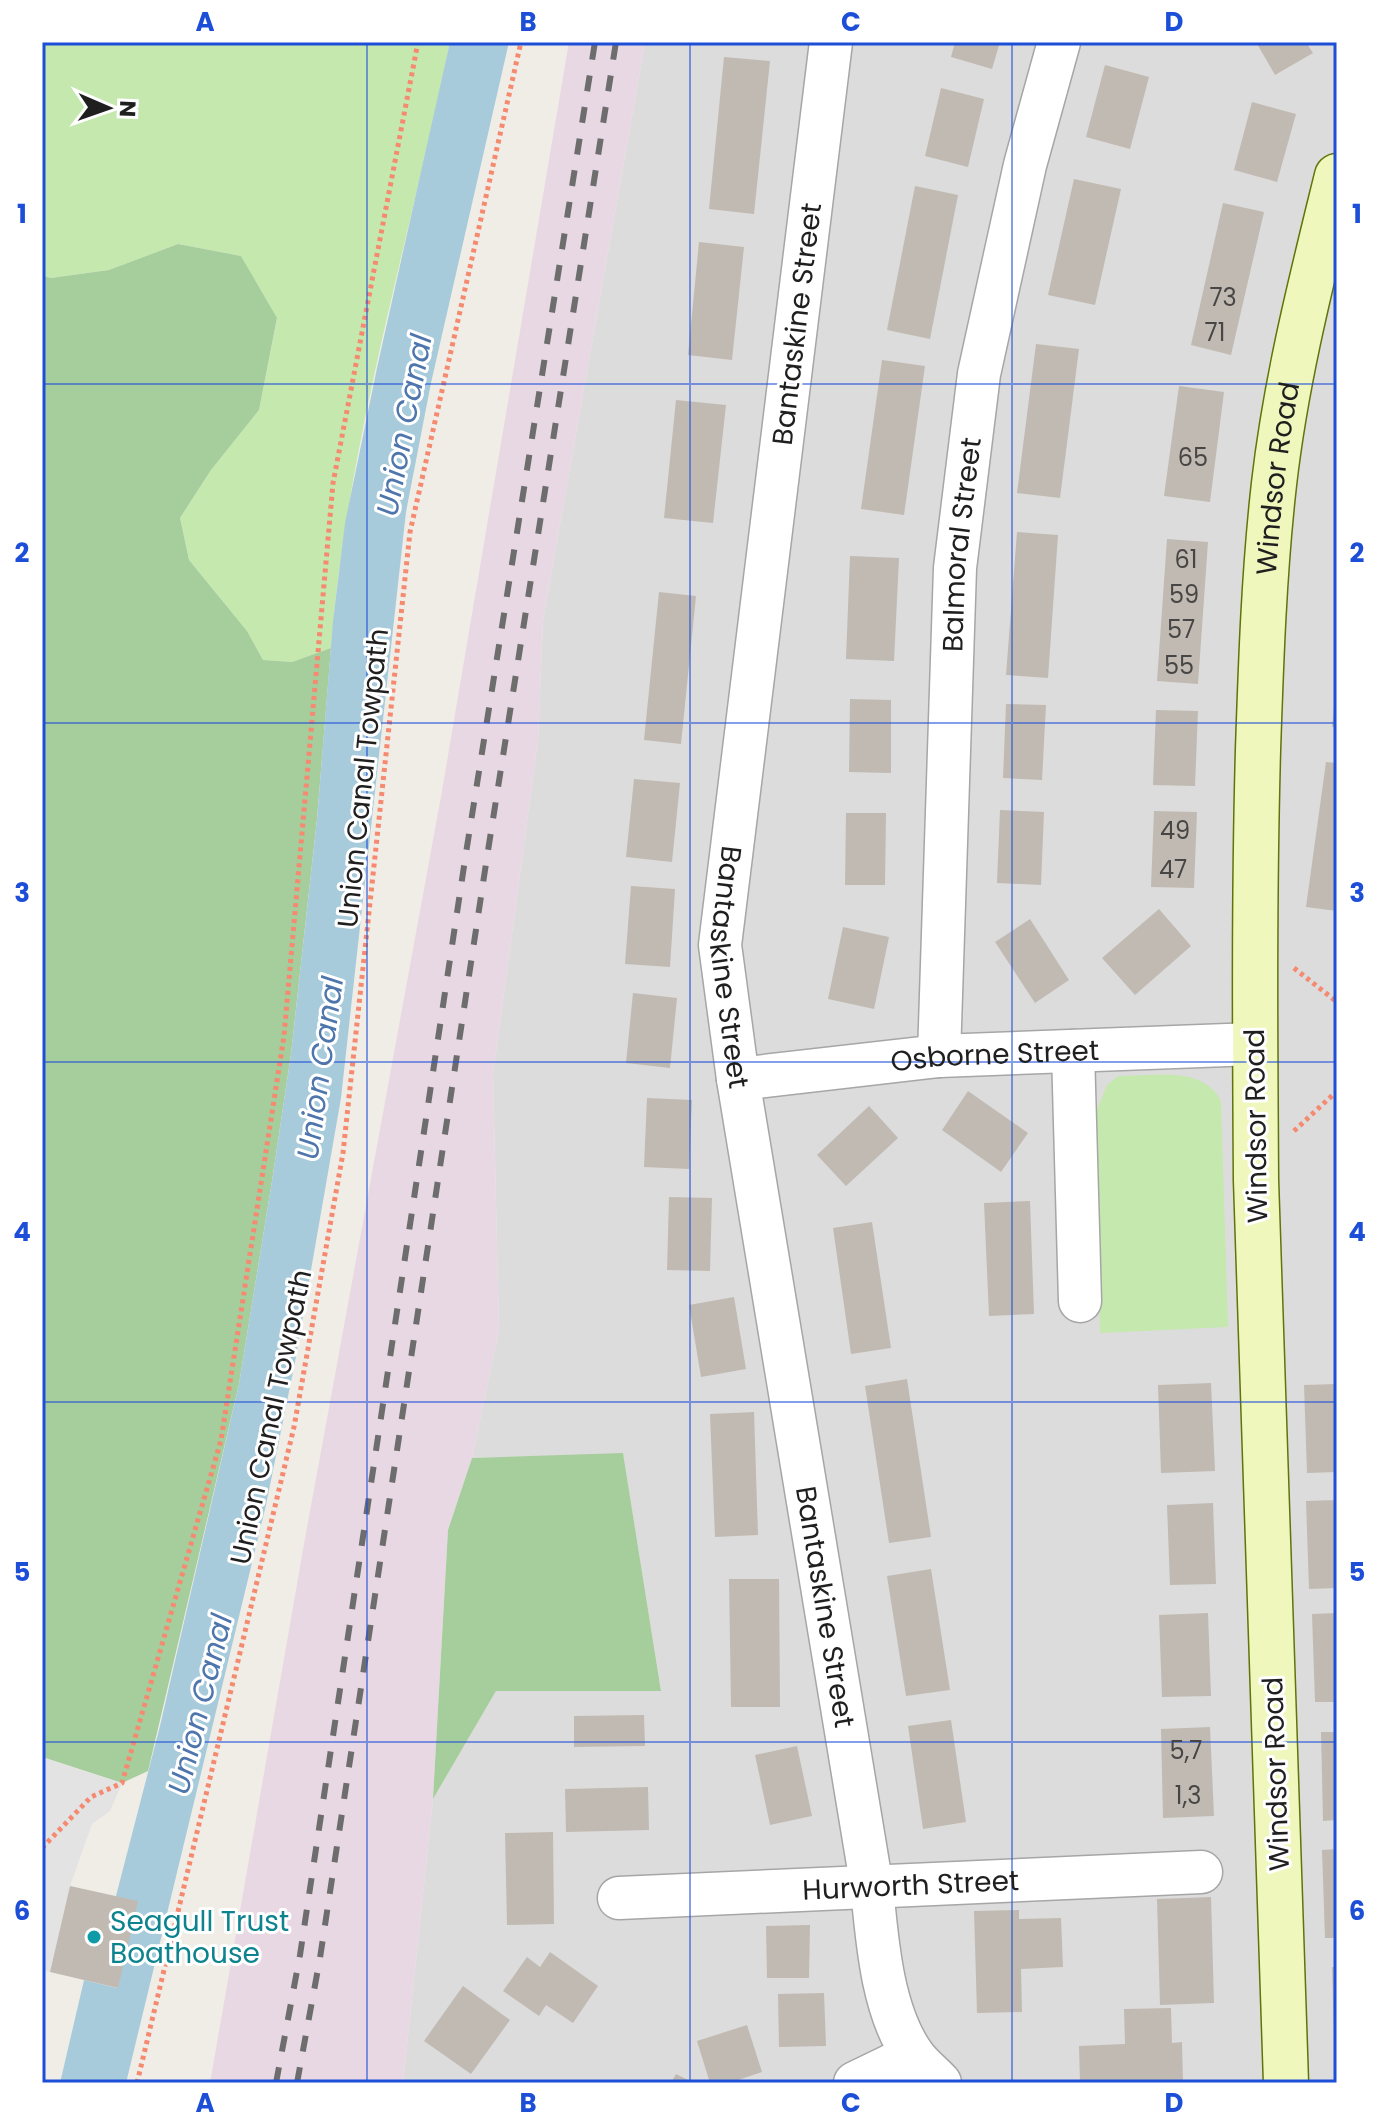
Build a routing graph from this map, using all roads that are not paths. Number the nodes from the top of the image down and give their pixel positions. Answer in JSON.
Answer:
{"nodes":[{"id":1,"x":831,"y":42,"type":"edge"},
{"id":2,"x":1059,"y":42,"type":"edge"},
{"id":3,"x":1337,"y":176,"type":"edge"},
{"id":4,"x":1254,"y":1044,"type":"junction"},
{"id":5,"x":1073,"y":1051,"type":"junction"},
{"id":6,"x":939,"y":1056,"type":"junction"},
{"id":7,"x":738,"y":1079,"type":"junction"},
{"id":8,"x":1080,"y":1301,"type":"dead end"},
{"id":9,"x":1201,"y":1872,"type":"dead end"},
{"id":10,"x":872,"y":1888,"type":"junction"},
{"id":11,"x":619,"y":1898,"type":"dead end"},
{"id":12,"x":927,"y":2069,"type":"edge"},
{"id":13,"x":855,"y":2083,"type":"edge"},
{"id":14,"x":1286,"y":2083,"type":"edge"}],
"edges":[{"from":1,"to":7,"type":"street","name":"Bantaskine Street"},
{"from":2,"to":6,"type":"street","name":"Balmoral Street"},
{"from":3,"to":4,"type":"street","name":"Windsor Road"},
{"from":4,"to":5,"type":"street","name":"Osborne Street"},
{"from":4,"to":14,"type":"street","name":"Windsor Road"},
{"from":5,"to":6,"type":"street","name":"Osborne Street"},
{"from":5,"to":8,"type":"street"},
{"from":6,"to":7,"type":"street","name":"Osborne Street"},
{"from":7,"to":10,"type":"street","name":"Bantaskine Street"},
{"from":9,"to":10,"type":"street","name":"Hurworth Street"},
{"from":10,"to":11,"type":"street","name":"Hurworth Street"},
{"from":10,"to":12,"type":"street","name":"Bantaskine Street"},
{"from":12,"to":13,"type":"street"}]}
